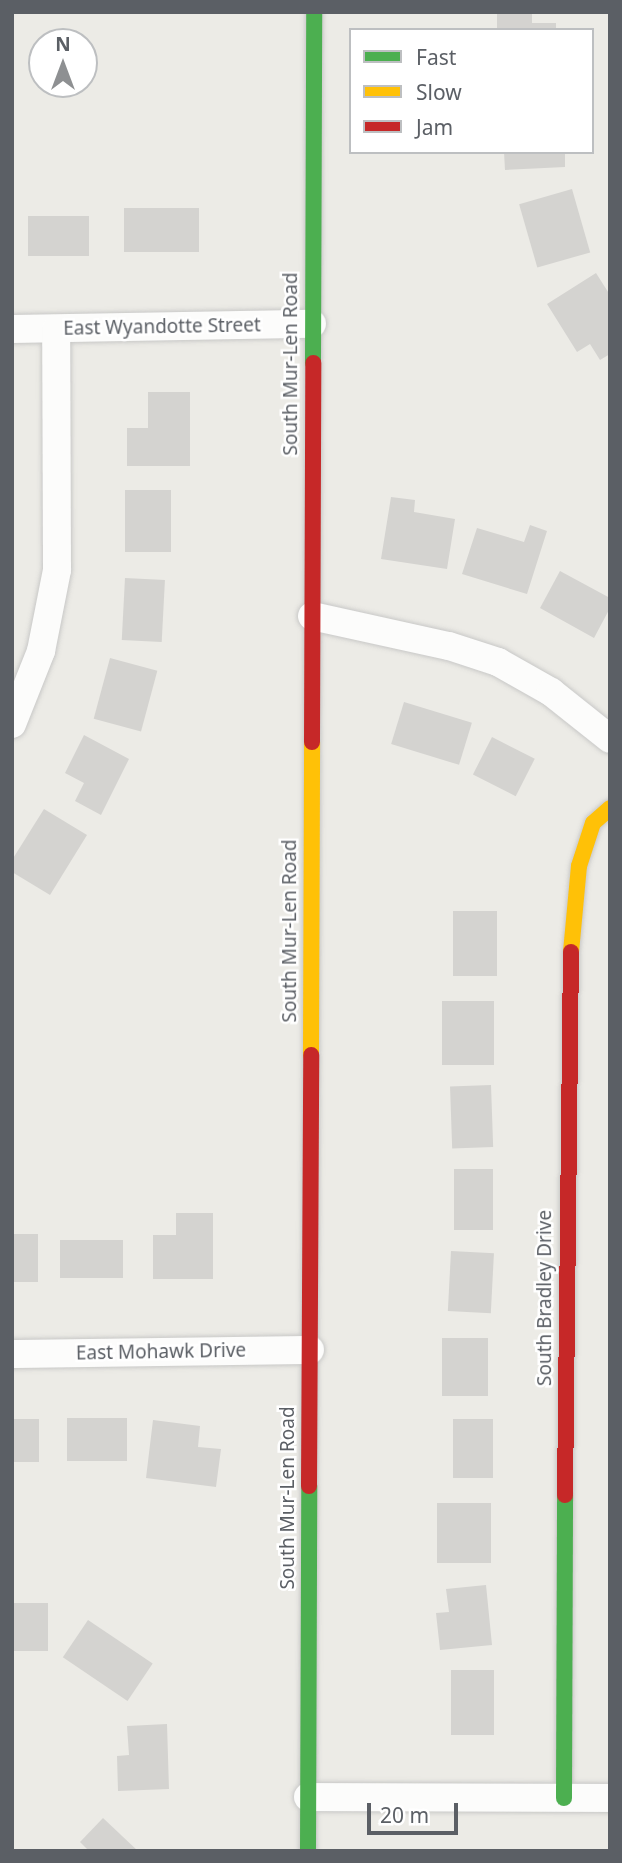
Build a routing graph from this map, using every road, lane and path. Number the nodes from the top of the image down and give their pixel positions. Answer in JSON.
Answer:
{"nodes":[{"id":1,"x":314,"y":12,"type":"edge"},
{"id":2,"x":312,"y":324,"type":"junction"},
{"id":3,"x":12,"y":329,"type":"edge"},
{"id":4,"x":56,"y":329,"type":"junction"},
{"id":5,"x":312,"y":616,"type":"junction"},
{"id":6,"x":12,"y":724,"type":"edge"},
{"id":7,"x":610,"y":739,"type":"edge"},
{"id":8,"x":610,"y":808,"type":"edge"},
{"id":9,"x":310,"y":1350,"type":"junction"},
{"id":10,"x":12,"y":1354,"type":"edge"},
{"id":11,"x":308,"y":1797,"type":"junction"},
{"id":12,"x":564,"y":1798,"type":"junction"},
{"id":13,"x":610,"y":1798,"type":"edge"},
{"id":14,"x":308,"y":1851,"type":"edge"}],
"edges":[{"from":1,"to":2,"type":"main road","name":"South Mur-Len Road"},
{"from":2,"to":4,"type":"street","name":"East Wyandotte Street"},
{"from":2,"to":5,"type":"main road","name":"South Mur-Len Road"},
{"from":3,"to":4,"type":"street","name":"East Wyandotte Street"},
{"from":4,"to":6,"type":"street"},
{"from":5,"to":7,"type":"street"},
{"from":5,"to":9,"type":"main road","name":"South Mur-Len Road"},
{"from":8,"to":12,"type":"main road","name":"South Bradley Drive"},
{"from":9,"to":10,"type":"street","name":"East Mohawk Drive"},
{"from":9,"to":11,"type":"main road","name":"South Mur-Len Road"},
{"from":11,"to":12,"type":"street"},
{"from":11,"to":14,"type":"main road","name":"South Mur-Len Road"},
{"from":12,"to":13,"type":"street"}]}
